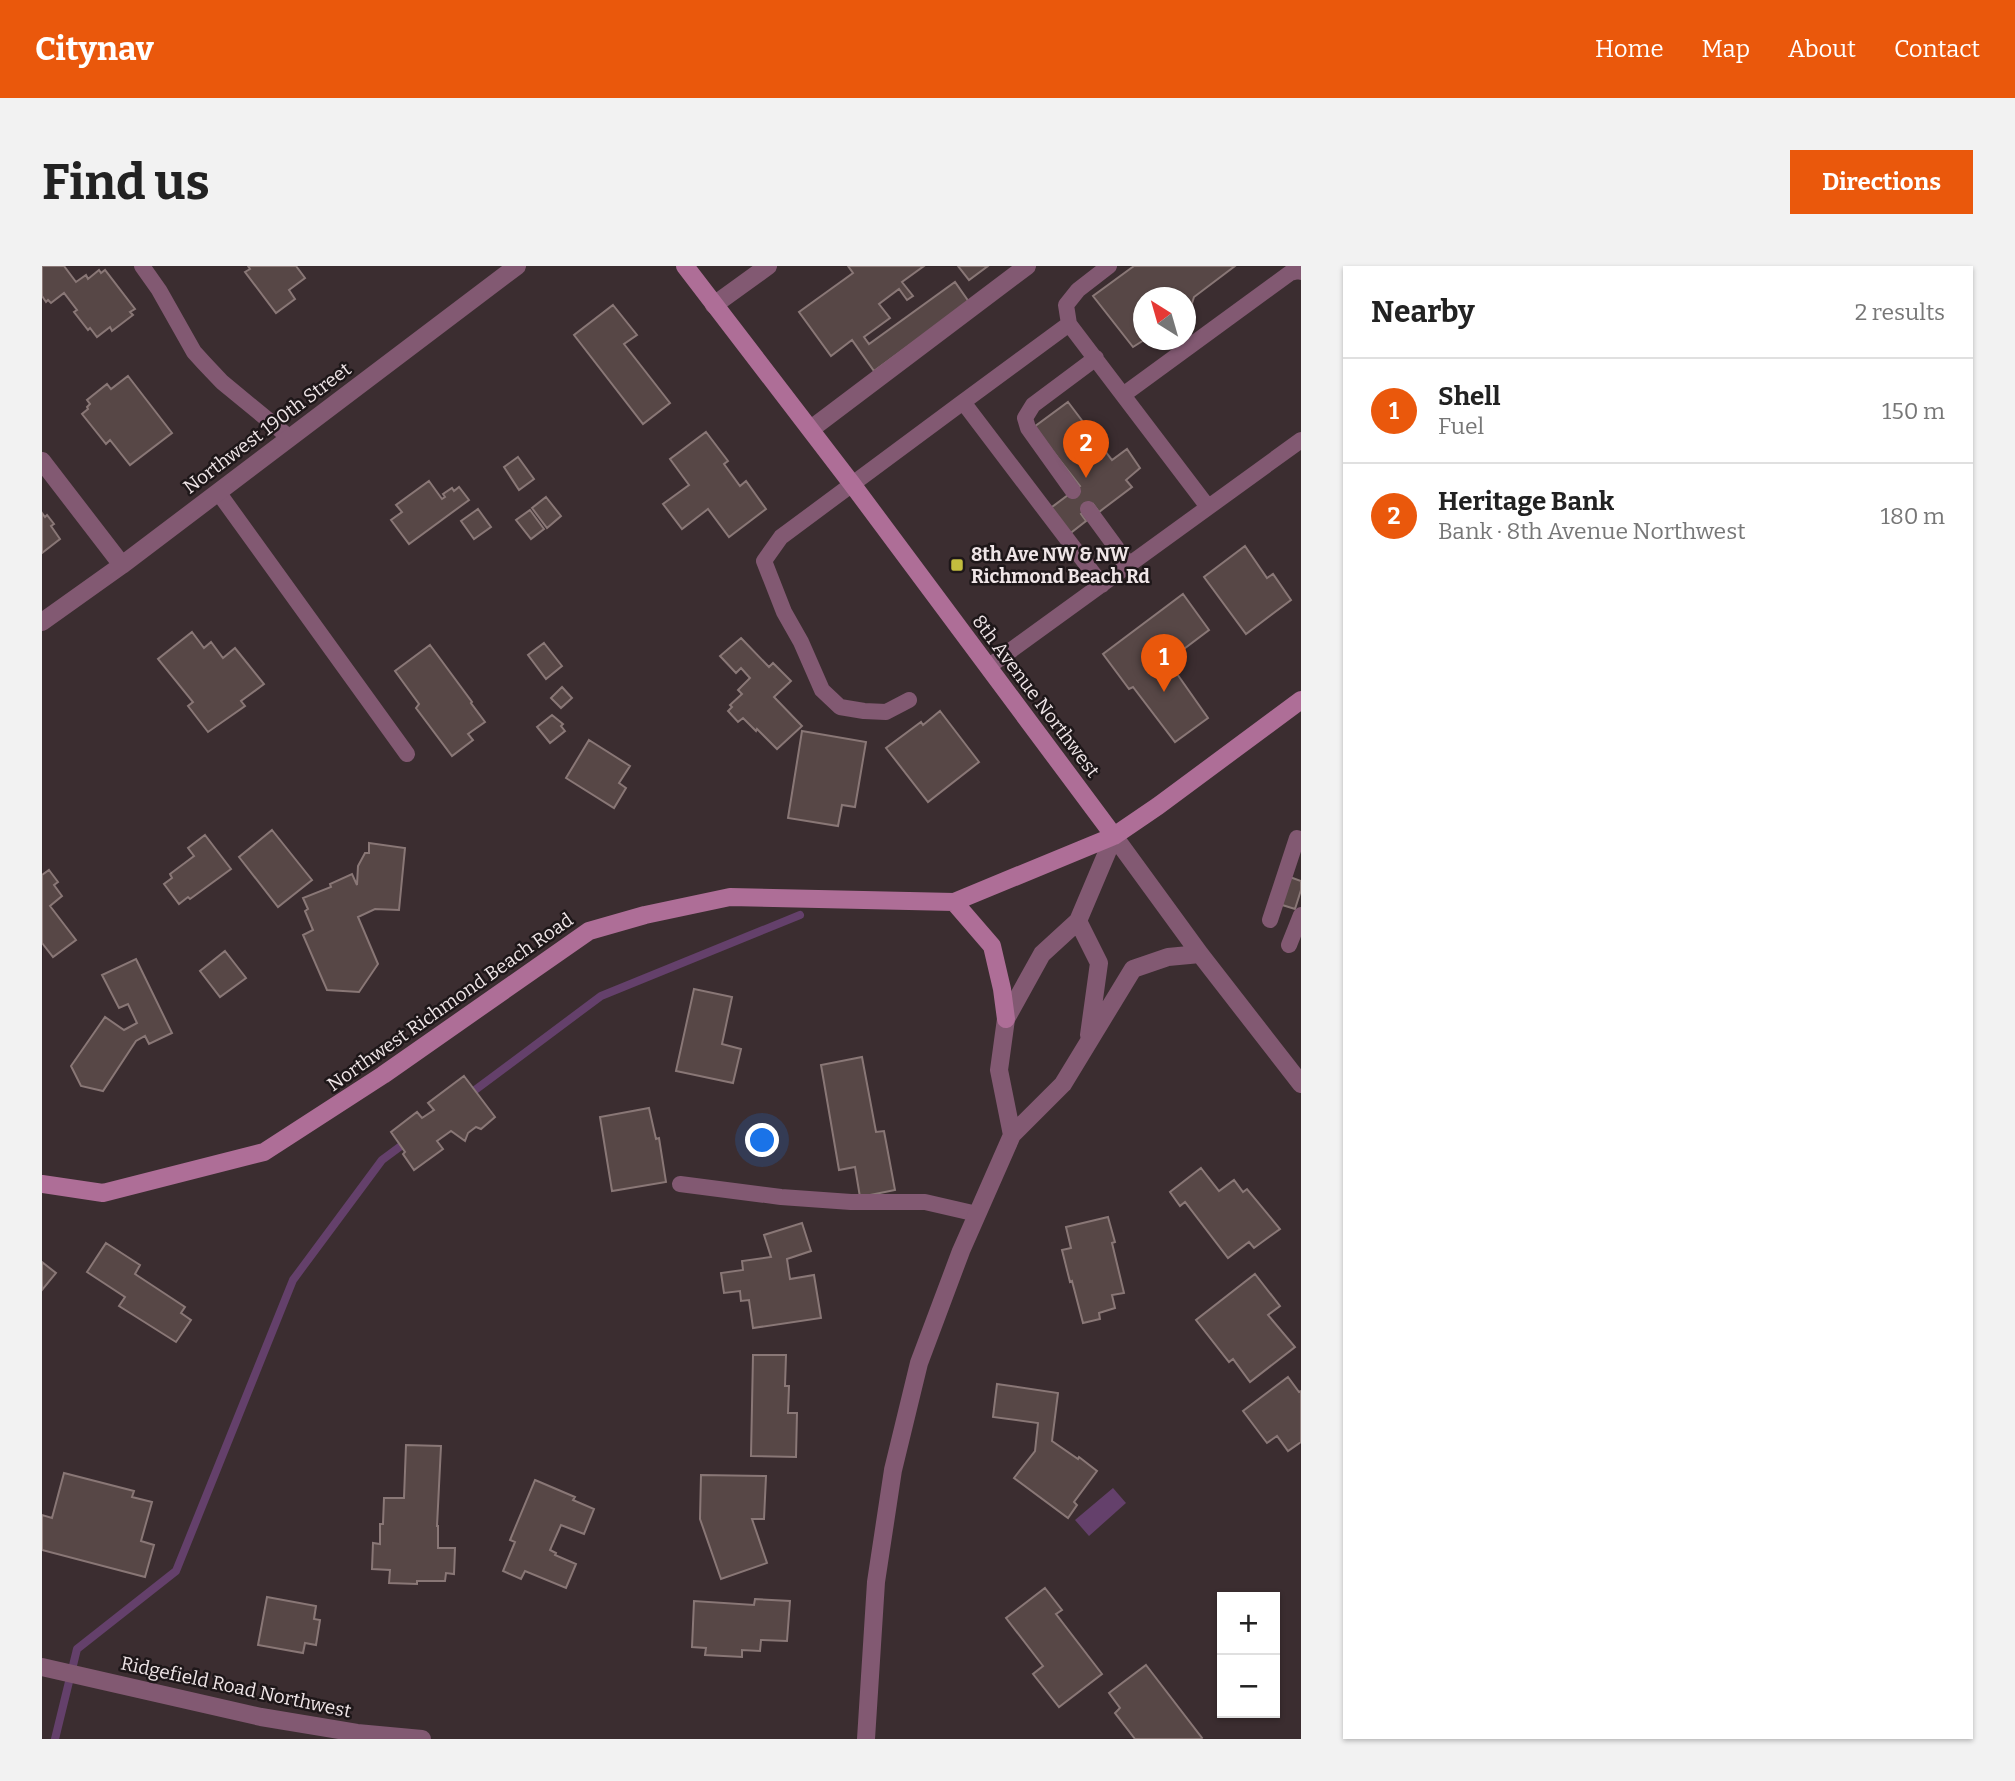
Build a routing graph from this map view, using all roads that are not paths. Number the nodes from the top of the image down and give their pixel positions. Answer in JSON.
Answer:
{"nodes":[{"id":1,"x":142,"y":266,"type":"edge"},
{"id":2,"x":517,"y":266,"type":"edge"},
{"id":3,"x":685,"y":266,"type":"edge"},
{"id":4,"x":768,"y":266,"type":"edge"},
{"id":5,"x":1027,"y":266,"type":"edge"},
{"id":6,"x":1109,"y":266,"type":"edge"},
{"id":7,"x":1301,"y":272,"type":"edge"},
{"id":8,"x":714,"y":305,"type":"junction"},
{"id":9,"x":1069,"y":324,"type":"junction"},
{"id":10,"x":1096,"y":358,"type":"junction"},
{"id":11,"x":1123,"y":395,"type":"junction"},
{"id":12,"x":963,"y":402,"type":"junction"},
{"id":13,"x":811,"y":429,"type":"junction"},
{"id":14,"x":290,"y":438,"type":"junction"},
{"id":15,"x":1301,"y":440,"type":"edge"},
{"id":16,"x":42,"y":461,"type":"edge"},
{"id":17,"x":852,"y":484,"type":"junction"},
{"id":18,"x":1073,"y":491,"type":"dead end"},
{"id":19,"x":218,"y":492,"type":"junction"},
{"id":20,"x":1208,"y":507,"type":"junction"},
{"id":21,"x":1087,"y":509,"type":"dead end"},
{"id":22,"x":122,"y":565,"type":"junction"},
{"id":23,"x":1129,"y":565,"type":"junction"},
{"id":24,"x":1102,"y":585,"type":"junction"},
{"id":25,"x":42,"y":622,"type":"edge"},
{"id":26,"x":988,"y":667,"type":"junction"},
{"id":27,"x":909,"y":700,"type":"dead end"},
{"id":28,"x":1301,"y":700,"type":"edge"},
{"id":29,"x":407,"y":754,"type":"dead end"},
{"id":30,"x":1114,"y":836,"type":"junction"},
{"id":31,"x":1297,"y":838,"type":"dead end"},
{"id":32,"x":954,"y":902,"type":"junction"},
{"id":33,"x":1301,"y":915,"type":"edge"},
{"id":34,"x":1270,"y":920,"type":"dead end"},
{"id":35,"x":1079,"y":921,"type":"junction"},
{"id":36,"x":1289,"y":945,"type":"dead end"},
{"id":37,"x":1200,"y":954,"type":"junction"},
{"id":38,"x":1006,"y":1019,"type":"junction"},
{"id":39,"x":1088,"y":1043,"type":"junction"},
{"id":40,"x":1300,"y":1080,"type":"edge"},
{"id":41,"x":1012,"y":1135,"type":"junction"},
{"id":42,"x":42,"y":1184,"type":"edge"},
{"id":43,"x":680,"y":1184,"type":"dead end"},
{"id":44,"x":977,"y":1214,"type":"junction"},
{"id":45,"x":42,"y":1667,"type":"edge"},
{"id":46,"x":422,"y":1739,"type":"edge"},
{"id":47,"x":866,"y":1739,"type":"edge"}],
"edges":[{"from":1,"to":14,"type":"lane"},
{"from":2,"to":14,"type":"street","name":"Northwest 190th Street"},
{"from":3,"to":8,"type":"main road","name":"8th Avenue Northwest"},
{"from":4,"to":8,"type":"street"},
{"from":5,"to":13,"type":"street"},
{"from":6,"to":9,"type":"lane"},
{"from":7,"to":11,"type":"lane"},
{"from":8,"to":13,"type":"main road","name":"8th Avenue Northwest"},
{"from":9,"to":10,"type":"lane"},
{"from":9,"to":12,"type":"lane"},
{"from":10,"to":11,"type":"lane"},
{"from":10,"to":18,"type":"lane"},
{"from":11,"to":20,"type":"lane"},
{"from":12,"to":17,"type":"lane"},
{"from":12,"to":24,"type":"lane"},
{"from":13,"to":17,"type":"main road","name":"8th Avenue Northwest"},
{"from":14,"to":19,"type":"street","name":"Northwest 190th Street"},
{"from":15,"to":20,"type":"lane"},
{"from":16,"to":22,"type":"street"},
{"from":17,"to":26,"type":"main road","name":"8th Avenue Northwest"},
{"from":17,"to":27,"type":"lane"},
{"from":19,"to":22,"type":"street","name":"Northwest 190th Street"},
{"from":19,"to":29,"type":"lane"},
{"from":20,"to":23,"type":"lane"},
{"from":21,"to":23,"type":"lane"},
{"from":22,"to":25,"type":"street","name":"Northwest 190th Street"},
{"from":23,"to":24,"type":"lane"},
{"from":24,"to":26,"type":"lane"},
{"from":26,"to":30,"type":"main road","name":"8th Avenue Northwest"},
{"from":28,"to":30,"type":"main road","name":"Northwest Richmond Beach Road"},
{"from":30,"to":32,"type":"main road","name":"Northwest Richmond Beach Road"},
{"from":30,"to":35,"type":"street"},
{"from":30,"to":37,"type":"street","name":"8th Avenue Northwest"},
{"from":31,"to":34,"type":"lane"},
{"from":32,"to":38,"type":"main road"},
{"from":32,"to":42,"type":"main road","name":"Northwest Richmond Beach Road"},
{"from":33,"to":36,"type":"lane"},
{"from":35,"to":38,"type":"street"},
{"from":35,"to":39,"type":"street"},
{"from":37,"to":39,"type":"street"},
{"from":37,"to":40,"type":"street","name":"8th Avenue Northwest"},
{"from":38,"to":41,"type":"street"},
{"from":39,"to":41,"type":"street"},
{"from":41,"to":44,"type":"street"},
{"from":43,"to":44,"type":"lane"},
{"from":44,"to":47,"type":"street"},
{"from":45,"to":46,"type":"street","name":"Ridgefield Road Northwest"}]}
